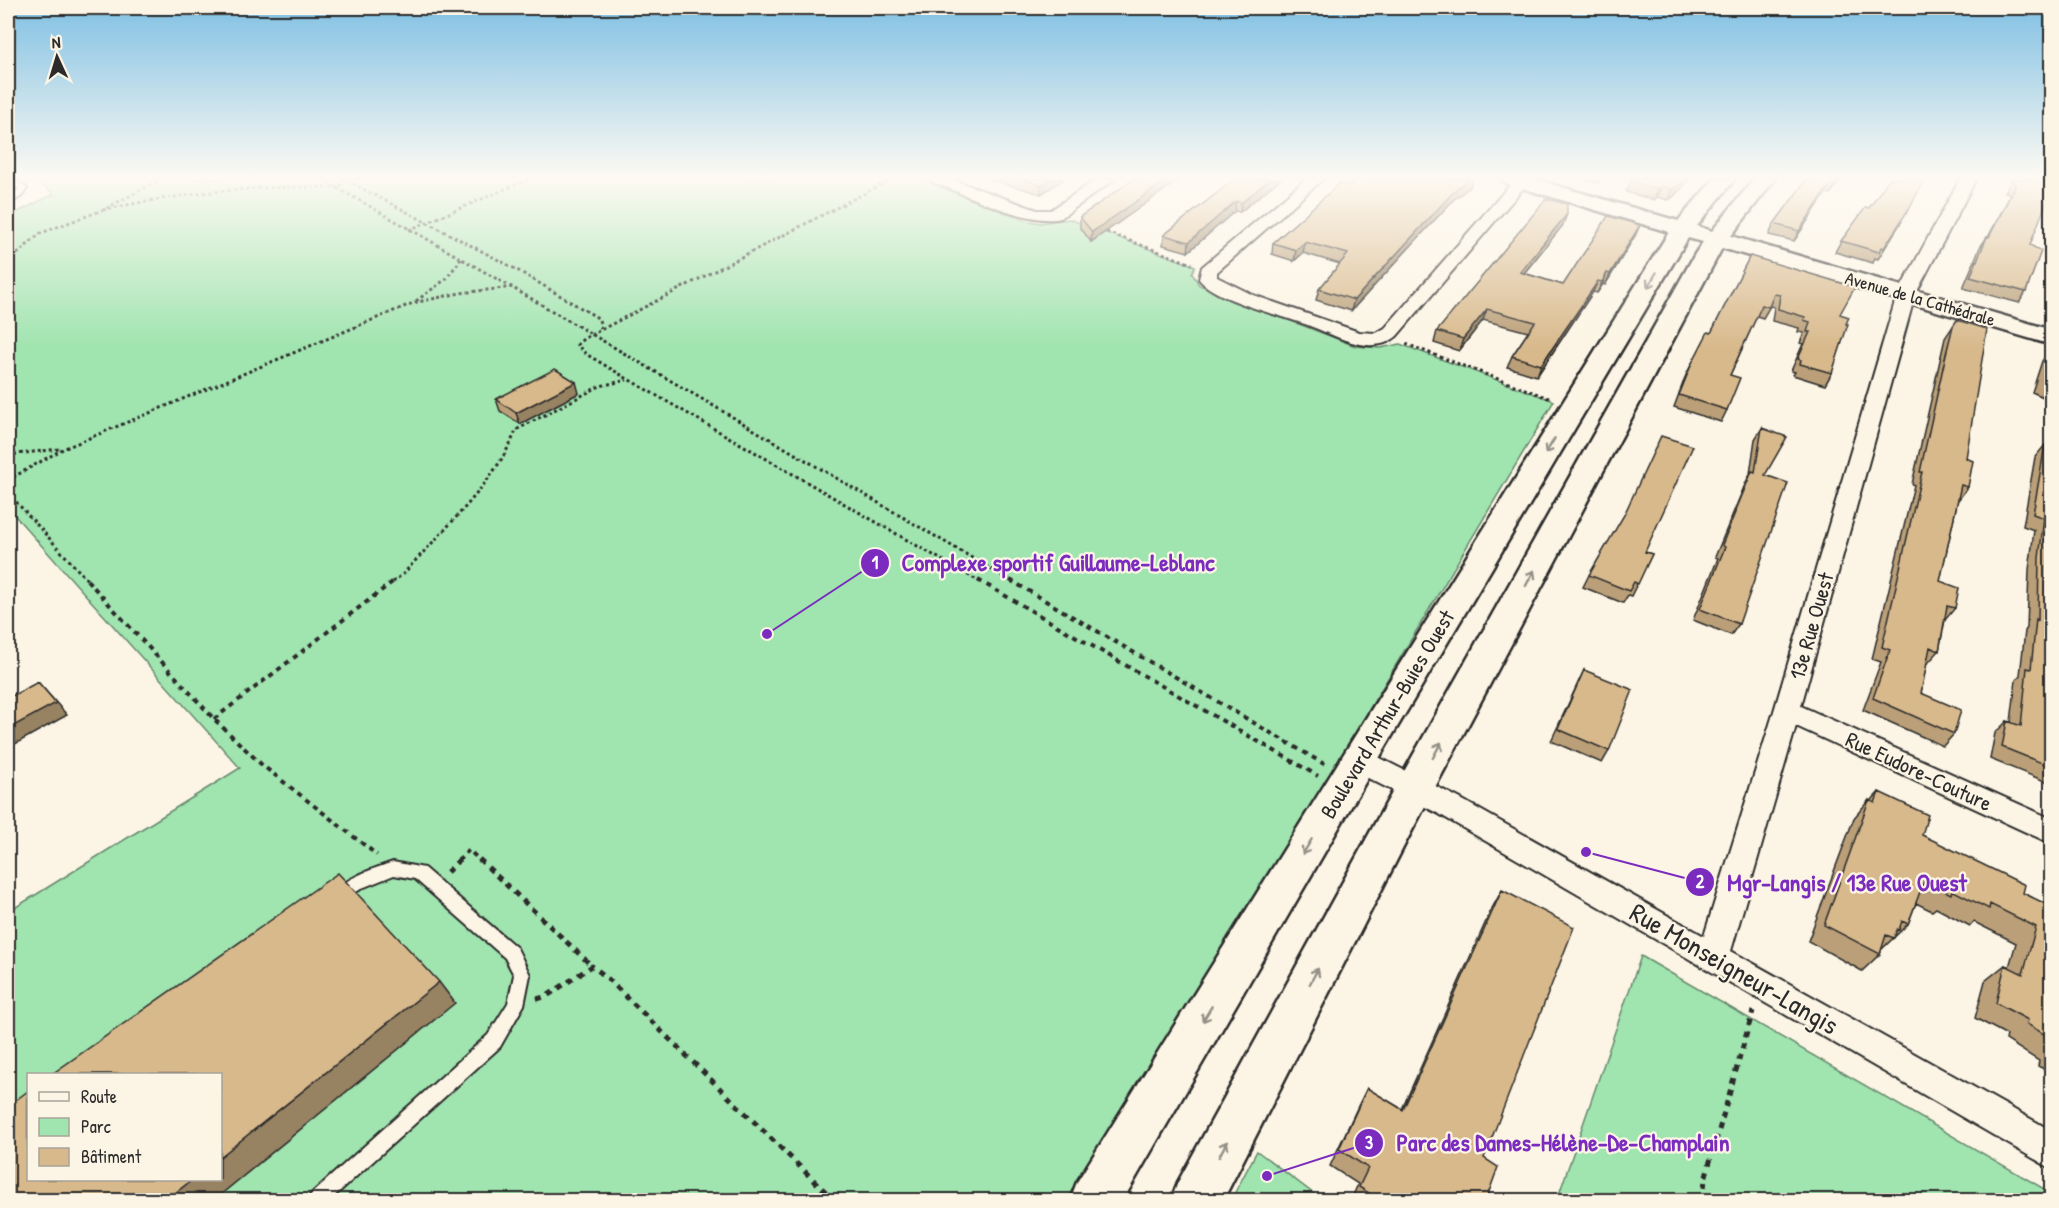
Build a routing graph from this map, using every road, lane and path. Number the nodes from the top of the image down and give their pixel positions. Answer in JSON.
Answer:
{"nodes":[{"id":1,"x":38,"y":235,"type":"edge"},
{"id":2,"x":419,"y":235,"type":"edge"},
{"id":3,"x":453,"y":235,"type":"edge"},
{"id":4,"x":783,"y":235,"type":"edge"},
{"id":5,"x":1114,"y":235,"type":"edge"},
{"id":6,"x":1249,"y":235,"type":"edge"},
{"id":7,"x":1471,"y":235,"type":"edge"},
{"id":8,"x":1679,"y":235,"type":"edge"},
{"id":9,"x":1700,"y":235,"type":"edge"},
{"id":10,"x":1720,"y":235,"type":"edge"},
{"id":11,"x":1937,"y":235,"type":"edge"},
{"id":12,"x":1716,"y":240,"type":"junction"},
{"id":13,"x":462,"y":258,"type":"junction"},
{"id":14,"x":8,"y":262,"type":"edge"},
{"id":15,"x":1208,"y":271,"type":"junction"},
{"id":16,"x":515,"y":287,"type":"junction"},
{"id":17,"x":1905,"y":295,"type":"junction"},
{"id":18,"x":413,"y":303,"type":"junction"},
{"id":19,"x":599,"y":331,"type":"junction"},
{"id":20,"x":592,"y":335,"type":"junction"},
{"id":21,"x":1386,"y":337,"type":"junction"},
{"id":22,"x":2052,"y":338,"type":"edge"},
{"id":23,"x":628,"y":379,"type":"junction"},
{"id":24,"x":1574,"y":407,"type":"junction"},
{"id":25,"x":63,"y":449,"type":"junction"},
{"id":26,"x":8,"y":455,"type":"edge"},
{"id":27,"x":8,"y":480,"type":"edge"},
{"id":28,"x":8,"y":493,"type":"edge"},
{"id":29,"x":1787,"y":711,"type":"junction"},
{"id":30,"x":214,"y":719,"type":"junction"},
{"id":31,"x":1342,"y":771,"type":"junction"},
{"id":32,"x":1416,"y":788,"type":"junction"},
{"id":33,"x":2052,"y":832,"type":"edge"},
{"id":34,"x":393,"y":868,"type":"junction"},
{"id":35,"x":434,"y":886,"type":"junction"},
{"id":36,"x":324,"y":908,"type":"edge"},
{"id":37,"x":1713,"y":957,"type":"junction"},
{"id":38,"x":592,"y":966,"type":"junction"},
{"id":39,"x":1762,"y":984,"type":"junction"},
{"id":40,"x":516,"y":1005,"type":"junction"},
{"id":41,"x":2052,"y":1151,"type":"edge"},
{"id":42,"x":317,"y":1200,"type":"edge"},
{"id":43,"x":834,"y":1200,"type":"edge"},
{"id":44,"x":1095,"y":1200,"type":"edge"},
{"id":45,"x":1196,"y":1200,"type":"edge"},
{"id":46,"x":1703,"y":1200,"type":"edge"}],
"edges":[{"from":1,"to":14,"type":"path"},
{"from":2,"to":13,"type":"path"},
{"from":3,"to":19,"type":"path"},
{"from":4,"to":19,"type":"path"},
{"from":5,"to":15,"type":"path"},
{"from":6,"to":15,"type":"street"},
{"from":7,"to":21,"type":"street"},
{"from":8,"to":24,"type":"street","name":"Boulevard Arthur-Buies Ouest","one_way":true},
{"from":9,"to":12,"type":"street","name":"Avenue de la Cathédrale"},
{"from":10,"to":12,"type":"street"},
{"from":11,"to":17,"type":"street","name":"13e Rue Ouest"},
{"from":12,"to":17,"type":"street","name":"Avenue de la Cathédrale"},
{"from":32,"to":12,"type":"street","one_way":true},
{"from":13,"to":16,"type":"path"},
{"from":13,"to":18,"type":"path"},
{"from":15,"to":21,"type":"street"},
{"from":16,"to":18,"type":"path"},
{"from":16,"to":20,"type":"path"},
{"from":17,"to":22,"type":"street","name":"Avenue de la Cathédrale"},
{"from":17,"to":29,"type":"street","name":"13e Rue Ouest"},
{"from":18,"to":25,"type":"path"},
{"from":19,"to":20,"type":"path"},
{"from":20,"to":23,"type":"path"},
{"from":20,"to":31,"type":"path"},
{"from":21,"to":24,"type":"path"},
{"from":23,"to":30,"type":"path"},
{"from":23,"to":31,"type":"path"},
{"from":24,"to":31,"type":"street","name":"Boulevard Arthur-Buies Ouest","one_way":true},
{"from":25,"to":26,"type":"path"},
{"from":25,"to":27,"type":"path"},
{"from":28,"to":30,"type":"path"},
{"from":29,"to":33,"type":"street","name":"Rue Eudore-Couture"},
{"from":29,"to":37,"type":"street","name":"13e Rue Ouest"},
{"from":30,"to":34,"type":"path"},
{"from":31,"to":32,"type":"street","name":"Rue Monseigneur-Langis"},
{"from":31,"to":44,"type":"street","name":"Boulevard Arthur-Buies Ouest","one_way":true},
{"from":32,"to":37,"type":"street","name":"Rue Monseigneur-Langis"},
{"from":45,"to":32,"type":"street","one_way":true},
{"from":34,"to":35,"type":"lane"},
{"from":34,"to":36,"type":"lane"},
{"from":35,"to":38,"type":"path"},
{"from":35,"to":40,"type":"lane"},
{"from":37,"to":39,"type":"street","name":"Rue Monseigneur-Langis"},
{"from":38,"to":40,"type":"path"},
{"from":38,"to":43,"type":"path"},
{"from":39,"to":41,"type":"street","name":"Rue Monseigneur-Langis"},
{"from":39,"to":46,"type":"path"},
{"from":40,"to":42,"type":"lane"}]}
